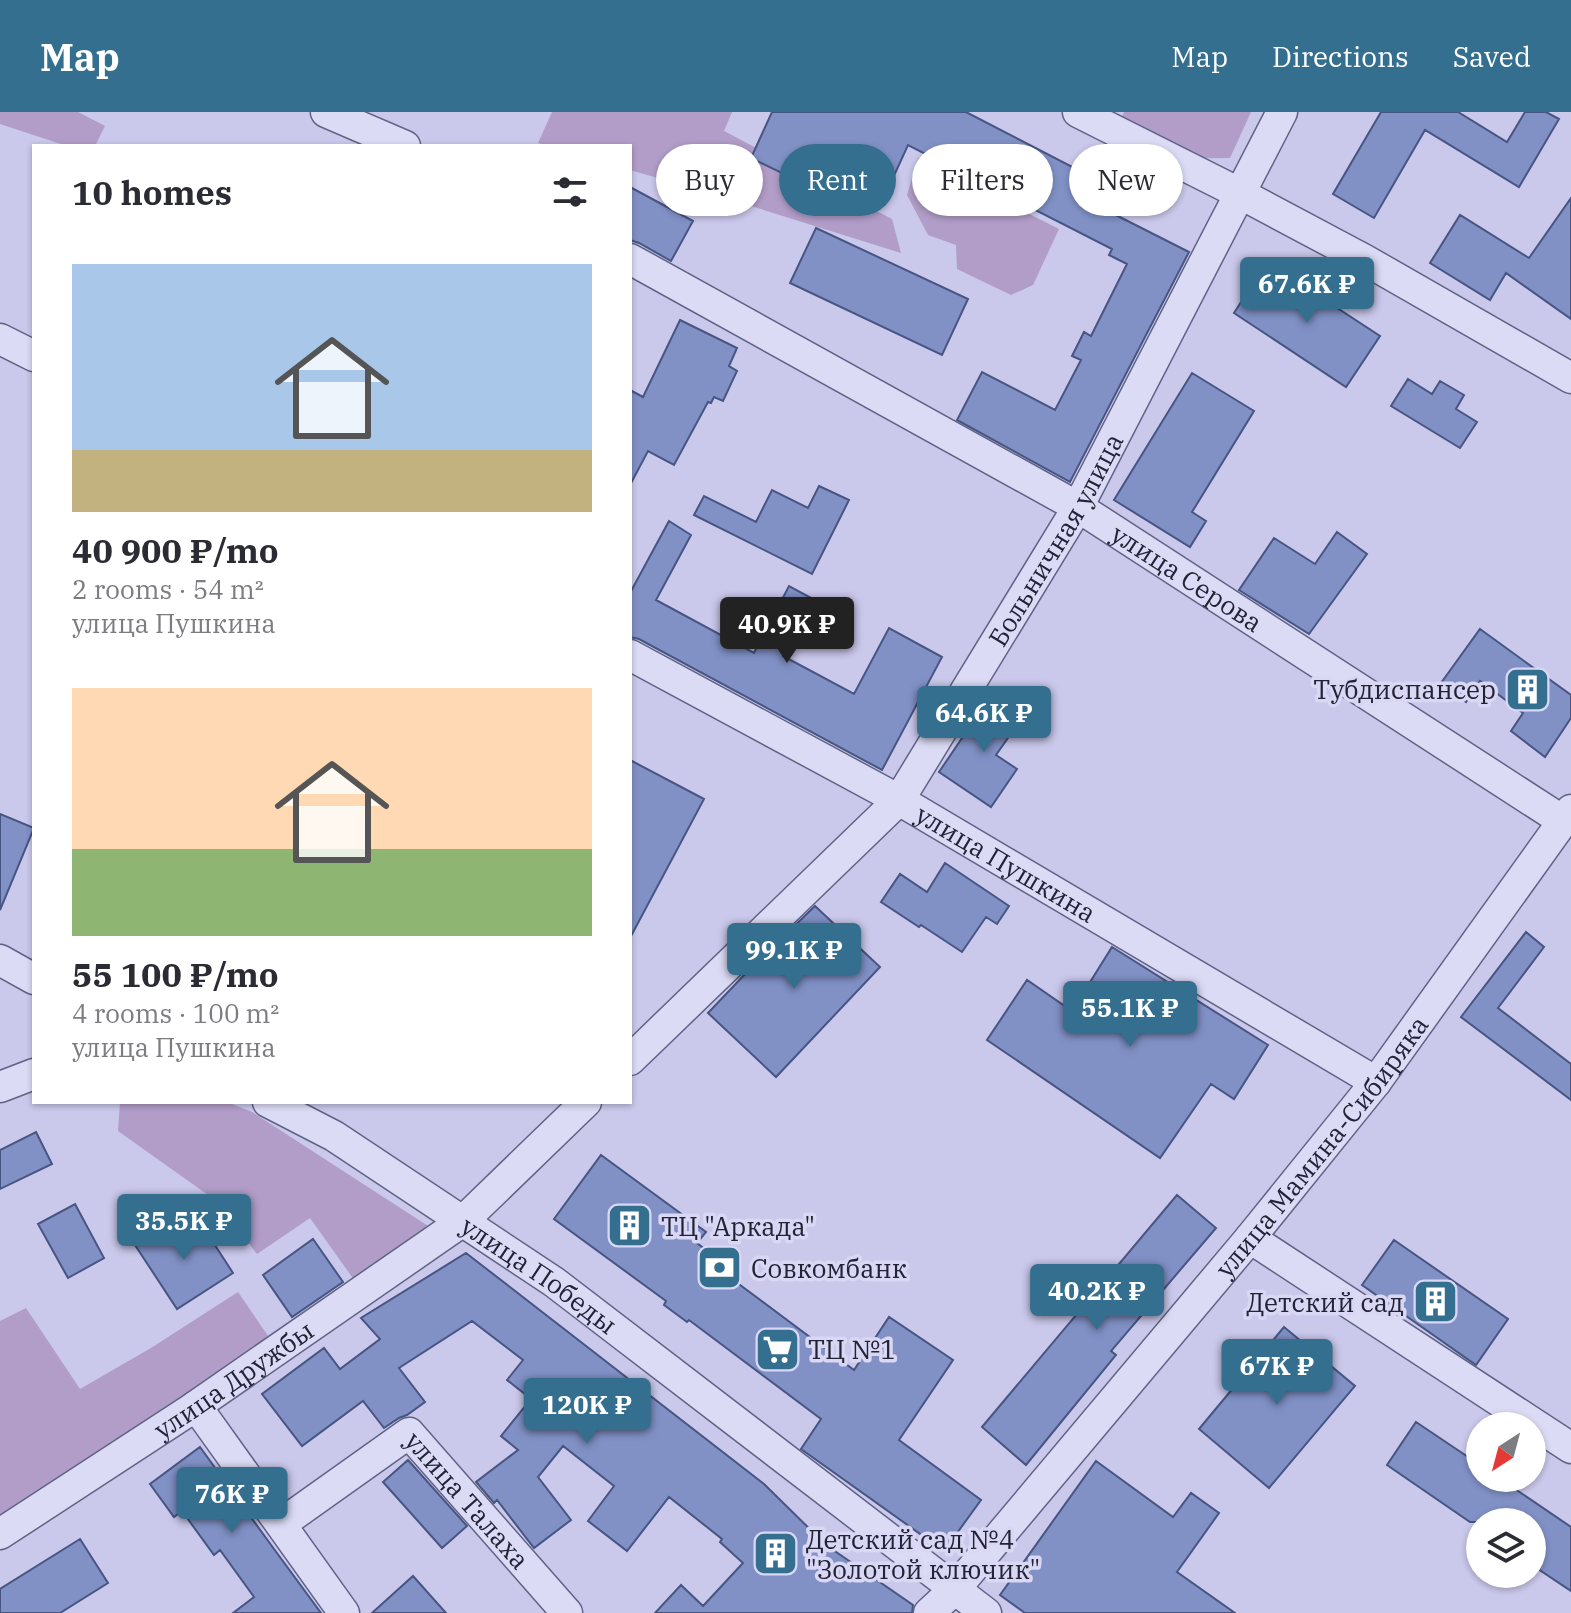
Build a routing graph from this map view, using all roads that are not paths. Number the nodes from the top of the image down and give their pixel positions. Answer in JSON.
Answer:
{"nodes":[{"id":1,"x":326,"y":112,"type":"edge"},
{"id":2,"x":1078,"y":112,"type":"edge"},
{"id":3,"x":1282,"y":112,"type":"edge"},
{"id":4,"x":400,"y":144,"type":"edge"},
{"id":5,"x":1241,"y":194,"type":"junction"},
{"id":6,"x":632,"y":260,"type":"edge"},
{"id":7,"x":0,"y":339,"type":"edge"},
{"id":8,"x":32,"y":355,"type":"edge"},
{"id":9,"x":1571,"y":378,"type":"edge"},
{"id":10,"x":1078,"y":507,"type":"junction"},
{"id":11,"x":632,"y":656,"type":"edge"},
{"id":12,"x":899,"y":800,"type":"junction"},
{"id":13,"x":1567,"y":816,"type":"edge"},
{"id":14,"x":0,"y":960,"type":"edge"},
{"id":15,"x":32,"y":978,"type":"edge"},
{"id":16,"x":632,"y":1058,"type":"edge"},
{"id":17,"x":32,"y":1075,"type":"edge"},
{"id":18,"x":1376,"y":1082,"type":"junction"},
{"id":19,"x":0,"y":1087,"type":"edge"},
{"id":20,"x":272,"y":1104,"type":"edge"},
{"id":21,"x":584,"y":1104,"type":"edge"},
{"id":22,"x":463,"y":1221,"type":"junction"},
{"id":23,"x":1250,"y":1238,"type":"junction"},
{"id":24,"x":196,"y":1406,"type":"junction"},
{"id":25,"x":1571,"y":1448,"type":"edge"},
{"id":26,"x":281,"y":1524,"type":"junction"},
{"id":27,"x":0,"y":1534,"type":"edge"},
{"id":28,"x":955,"y":1589,"type":"junction"},
{"id":29,"x":344,"y":1613,"type":"edge"},
{"id":30,"x":567,"y":1613,"type":"edge"},
{"id":31,"x":929,"y":1613,"type":"edge"},
{"id":32,"x":986,"y":1613,"type":"edge"}],
"edges":[{"from":1,"to":4,"type":"street"},
{"from":2,"to":5,"type":"street"},
{"from":3,"to":5,"type":"street","name":"Больничная улица"},
{"from":5,"to":9,"type":"street"},
{"from":5,"to":10,"type":"street","name":"Больничная улица"},
{"from":6,"to":10,"type":"street","name":"улица Серова"},
{"from":7,"to":8,"type":"street"},
{"from":10,"to":12,"type":"street","name":"Больничная улица"},
{"from":10,"to":13,"type":"street","name":"улица Серова"},
{"from":11,"to":12,"type":"street","name":"улица Пушкина"},
{"from":12,"to":16,"type":"street","name":"Больничная улица"},
{"from":12,"to":18,"type":"street","name":"улица Пушкина"},
{"from":13,"to":18,"type":"street","name":"улица Мамина-Сибиряка"},
{"from":14,"to":15,"type":"street"},
{"from":17,"to":19,"type":"street"},
{"from":18,"to":23,"type":"street","name":"улица Мамина-Сибиряка"},
{"from":20,"to":22,"type":"street","name":"улица Победы"},
{"from":21,"to":22,"type":"street"},
{"from":22,"to":24,"type":"street","name":"улица Дружбы"},
{"from":22,"to":28,"type":"street","name":"улица Победы"},
{"from":23,"to":25,"type":"street"},
{"from":23,"to":28,"type":"street","name":"улица Мамина-Сибиряка"},
{"from":24,"to":26,"type":"street"},
{"from":24,"to":27,"type":"street","name":"улица Дружбы"},
{"from":26,"to":29,"type":"street"},
{"from":26,"to":30,"type":"street","name":"улица Талаха"},
{"from":28,"to":31,"type":"street","name":"улица Мамина-Сибиряка"},
{"from":28,"to":32,"type":"street","name":"улица Победы"}]}
